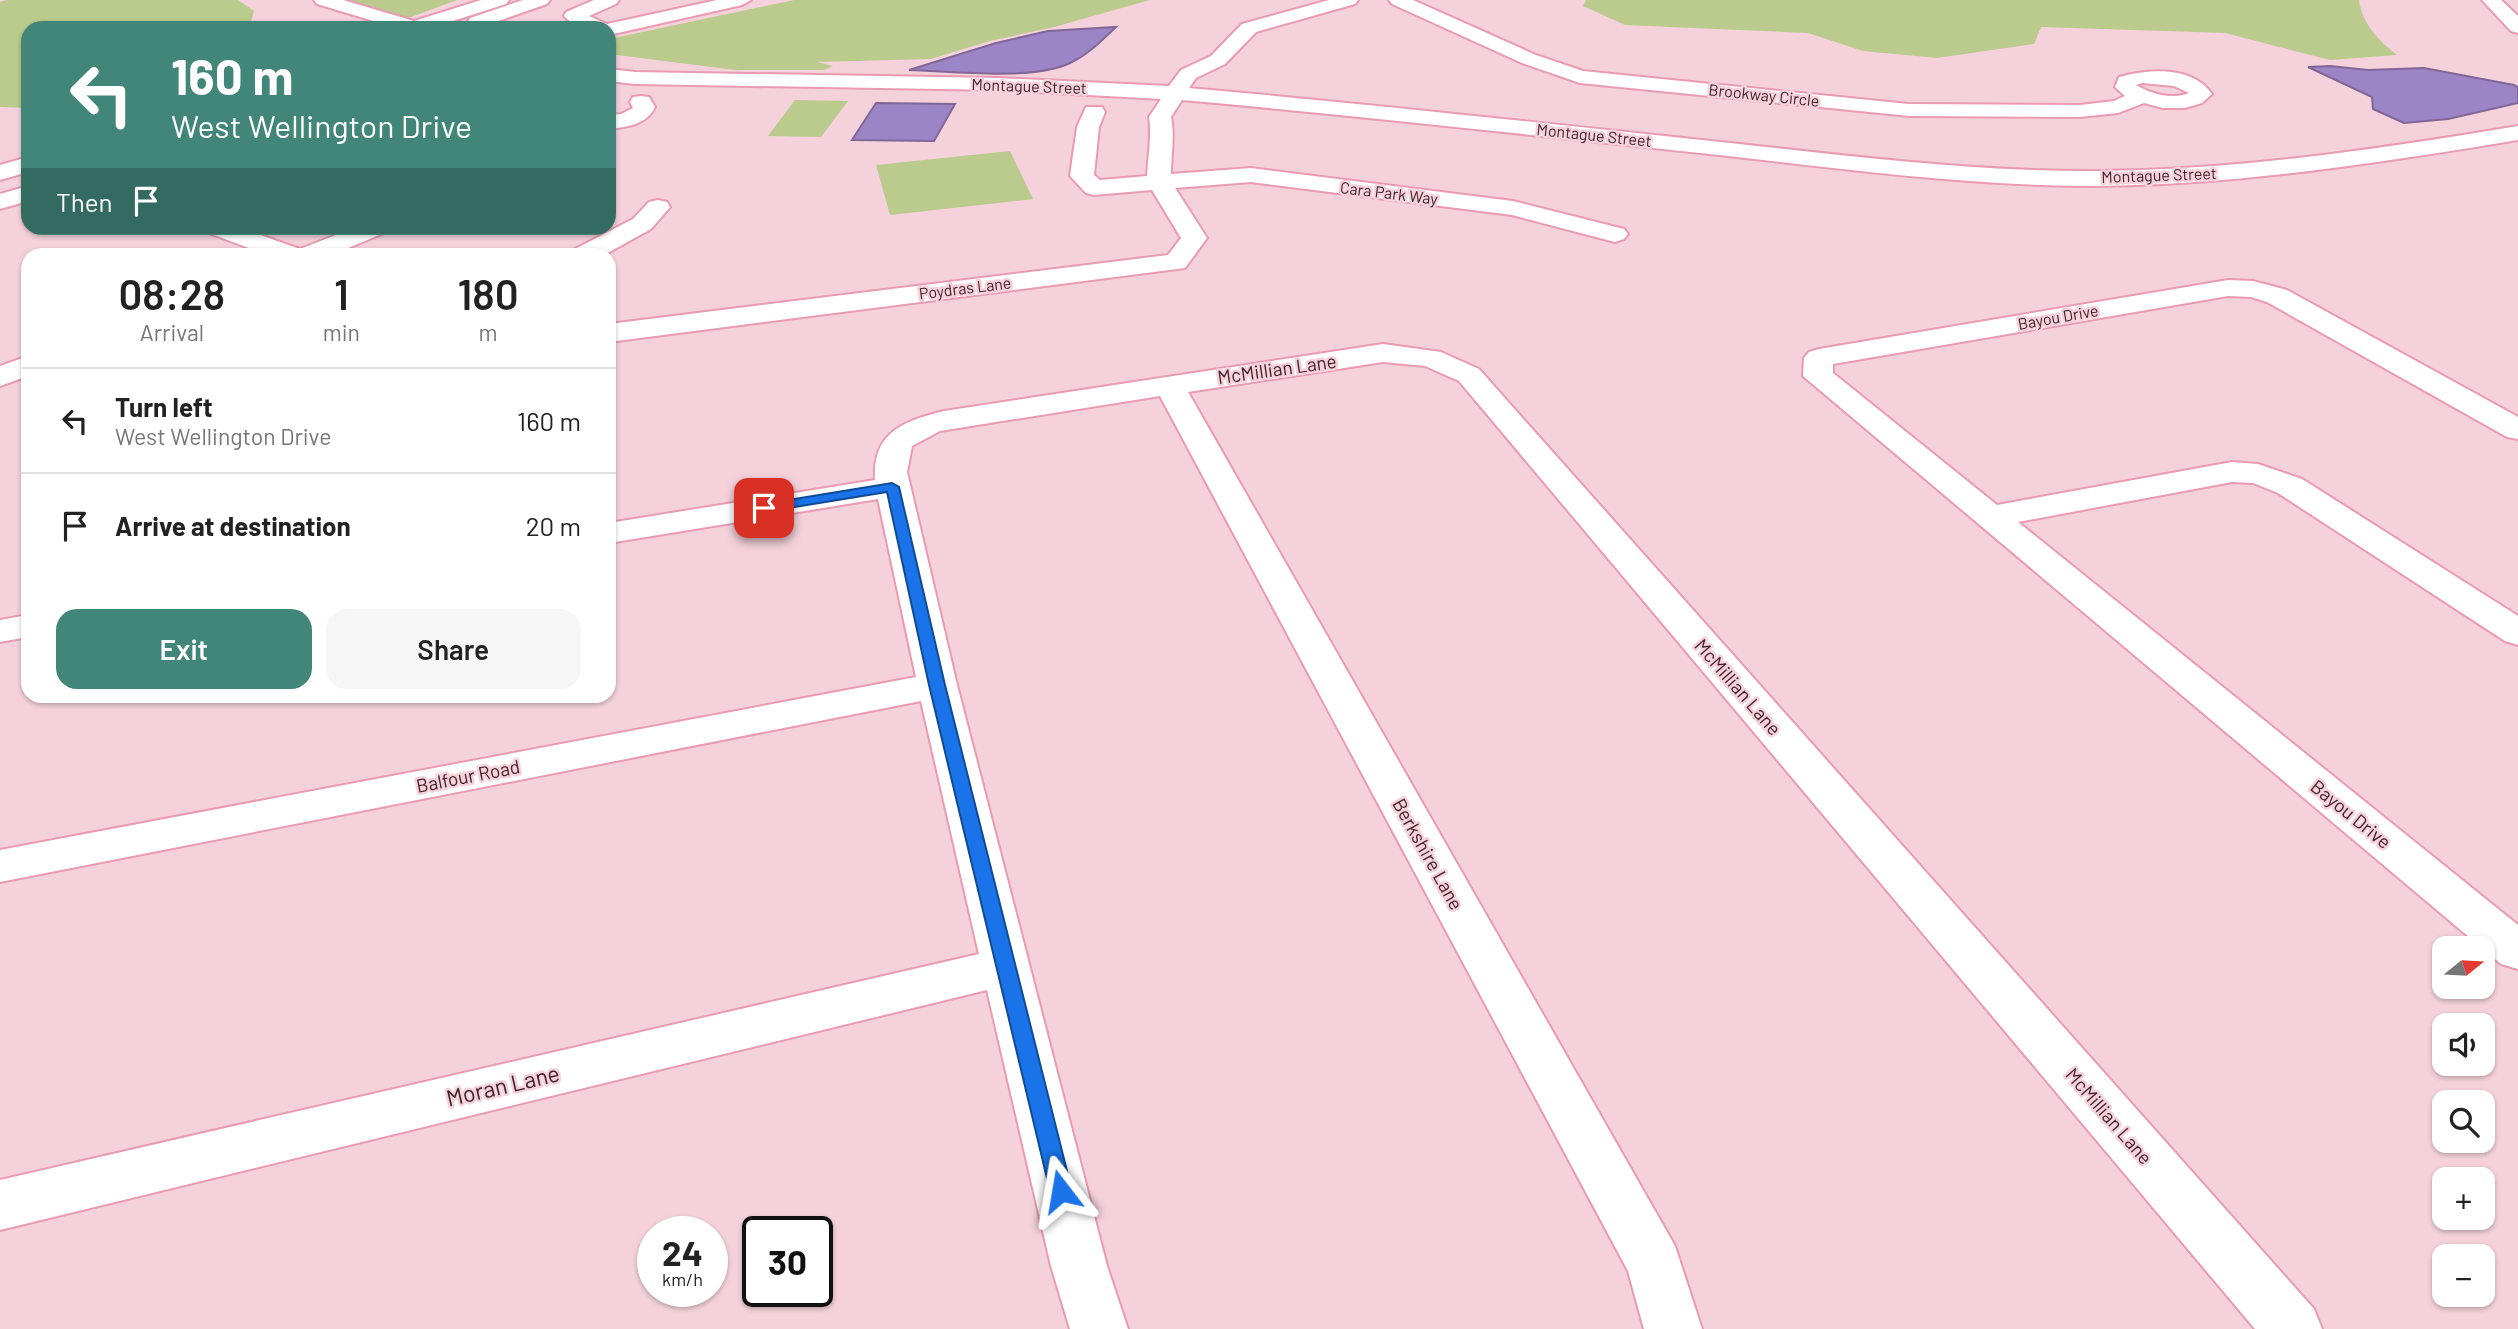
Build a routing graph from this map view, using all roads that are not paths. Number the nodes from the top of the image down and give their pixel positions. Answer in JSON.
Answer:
{"nodes":[{"id":1,"x":323,"y":0,"type":"edge"},
{"id":2,"x":500,"y":0,"type":"edge"},
{"id":3,"x":541,"y":0,"type":"edge"},
{"id":4,"x":610,"y":0,"type":"edge"},
{"id":5,"x":683,"y":0,"type":"edge"},
{"id":6,"x":742,"y":0,"type":"edge"},
{"id":7,"x":1349,"y":0,"type":"edge"},
{"id":8,"x":1398,"y":0,"type":"edge"},
{"id":9,"x":2491,"y":0,"type":"edge"},
{"id":10,"x":701,"y":9,"type":"junction"},
{"id":11,"x":391,"y":21,"type":"edge"},
{"id":12,"x":436,"y":21,"type":"edge"},
{"id":13,"x":480,"y":21,"type":"edge"},
{"id":14,"x":585,"y":21,"type":"edge"},
{"id":15,"x":616,"y":27,"type":"edge"},
{"id":16,"x":2518,"y":27,"type":"edge"},
{"id":17,"x":1218,"y":60,"type":"junction"},
{"id":18,"x":616,"y":65,"type":"edge"},
{"id":19,"x":616,"y":76,"type":"edge"},
{"id":20,"x":676,"y":77,"type":"junction"},
{"id":21,"x":1174,"y":93,"type":"junction"},
{"id":22,"x":1210,"y":96,"type":"junction"},
{"id":23,"x":2143,"y":96,"type":"dead end"},
{"id":24,"x":1094,"y":112,"type":"dead end"},
{"id":25,"x":616,"y":121,"type":"edge"},
{"id":26,"x":1177,"y":126,"type":"junction"},
{"id":27,"x":2518,"y":133,"type":"edge"},
{"id":28,"x":21,"y":149,"type":"edge"},
{"id":29,"x":0,"y":156,"type":"edge"},
{"id":30,"x":21,"y":166,"type":"edge"},
{"id":31,"x":0,"y":173,"type":"edge"},
{"id":32,"x":1159,"y":182,"type":"junction"},
{"id":33,"x":21,"y":195,"type":"edge"},
{"id":34,"x":0,"y":202,"type":"edge"},
{"id":35,"x":658,"y":207,"type":"dead end"},
{"id":36,"x":1615,"y":234,"type":"dead end"},
{"id":37,"x":238,"y":235,"type":"edge"},
{"id":38,"x":358,"y":235,"type":"edge"},
{"id":39,"x":274,"y":248,"type":"edge"},
{"id":40,"x":325,"y":248,"type":"edge"},
{"id":41,"x":597,"y":248,"type":"edge"},
{"id":42,"x":616,"y":332,"type":"edge"},
{"id":43,"x":21,"y":368,"type":"edge"},
{"id":44,"x":0,"y":377,"type":"edge"},
{"id":45,"x":1169,"y":385,"type":"junction"},
{"id":46,"x":2513,"y":424,"type":"edge"},
{"id":47,"x":892,"y":487,"type":"junction"},
{"id":48,"x":1990,"y":517,"type":"junction"},
{"id":49,"x":616,"y":532,"type":"edge"},
{"id":50,"x":21,"y":627,"type":"edge"},
{"id":51,"x":0,"y":631,"type":"edge"},
{"id":52,"x":2518,"y":633,"type":"edge"},
{"id":53,"x":937,"y":685,"type":"junction"},
{"id":54,"x":0,"y":866,"type":"edge"},
{"id":55,"x":2518,"y":951,"type":"edge"},
{"id":56,"x":1005,"y":967,"type":"junction"},
{"id":57,"x":0,"y":1205,"type":"edge"},
{"id":58,"x":1099,"y":1329,"type":"edge"},
{"id":59,"x":1674,"y":1329,"type":"edge"},
{"id":60,"x":2294,"y":1329,"type":"edge"}],
"edges":[{"from":1,"to":11,"type":"street"},
{"from":2,"to":12,"type":"street"},
{"from":3,"to":13,"type":"street"},
{"from":4,"to":14,"type":"street"},
{"from":5,"to":10,"type":"street"},
{"from":6,"to":10,"type":"street"},
{"from":7,"to":17,"type":"street"},
{"from":8,"to":23,"type":"street","name":"Brookway Circle"},
{"from":9,"to":16,"type":"street"},
{"from":10,"to":15,"type":"street"},
{"from":17,"to":21,"type":"street"},
{"from":17,"to":22,"type":"street"},
{"from":18,"to":20,"type":"street","name":"Montague Street"},
{"from":19,"to":20,"type":"street","name":"Montague Street"},
{"from":20,"to":21,"type":"street","name":"Montague Street"},
{"from":20,"to":25,"type":"street"},
{"from":21,"to":22,"type":"street","name":"Montague Street"},
{"from":21,"to":26,"type":"street"},
{"from":22,"to":26,"type":"street"},
{"from":22,"to":27,"type":"street","name":"Montague Street"},
{"from":24,"to":32,"type":"street","name":"Cara Park Way"},
{"from":26,"to":32,"type":"street"},
{"from":28,"to":29,"type":"street"},
{"from":30,"to":31,"type":"street"},
{"from":32,"to":36,"type":"street","name":"Cara Park Way"},
{"from":32,"to":42,"type":"street","name":"Poydras Lane"},
{"from":33,"to":34,"type":"street"},
{"from":35,"to":41,"type":"street"},
{"from":37,"to":39,"type":"street"},
{"from":38,"to":40,"type":"street"},
{"from":43,"to":44,"type":"street"},
{"from":45,"to":47,"type":"street","name":"McMillian Lane"},
{"from":45,"to":59,"type":"street","name":"Berkshire Lane"},
{"from":45,"to":60,"type":"street","name":"McMillian Lane"},
{"from":46,"to":48,"type":"street","name":"Bayou Drive"},
{"from":47,"to":49,"type":"street"},
{"from":47,"to":53,"type":"street","name":"McMillian Lane"},
{"from":48,"to":52,"type":"street"},
{"from":48,"to":55,"type":"street","name":"Bayou Drive"},
{"from":50,"to":51,"type":"street"},
{"from":53,"to":54,"type":"street","name":"Balfour Road"},
{"from":53,"to":56,"type":"street","name":"McMillian Lane"},
{"from":56,"to":57,"type":"street","name":"Moran Lane"},
{"from":56,"to":58,"type":"street","name":"McMillian Lane"}]}
